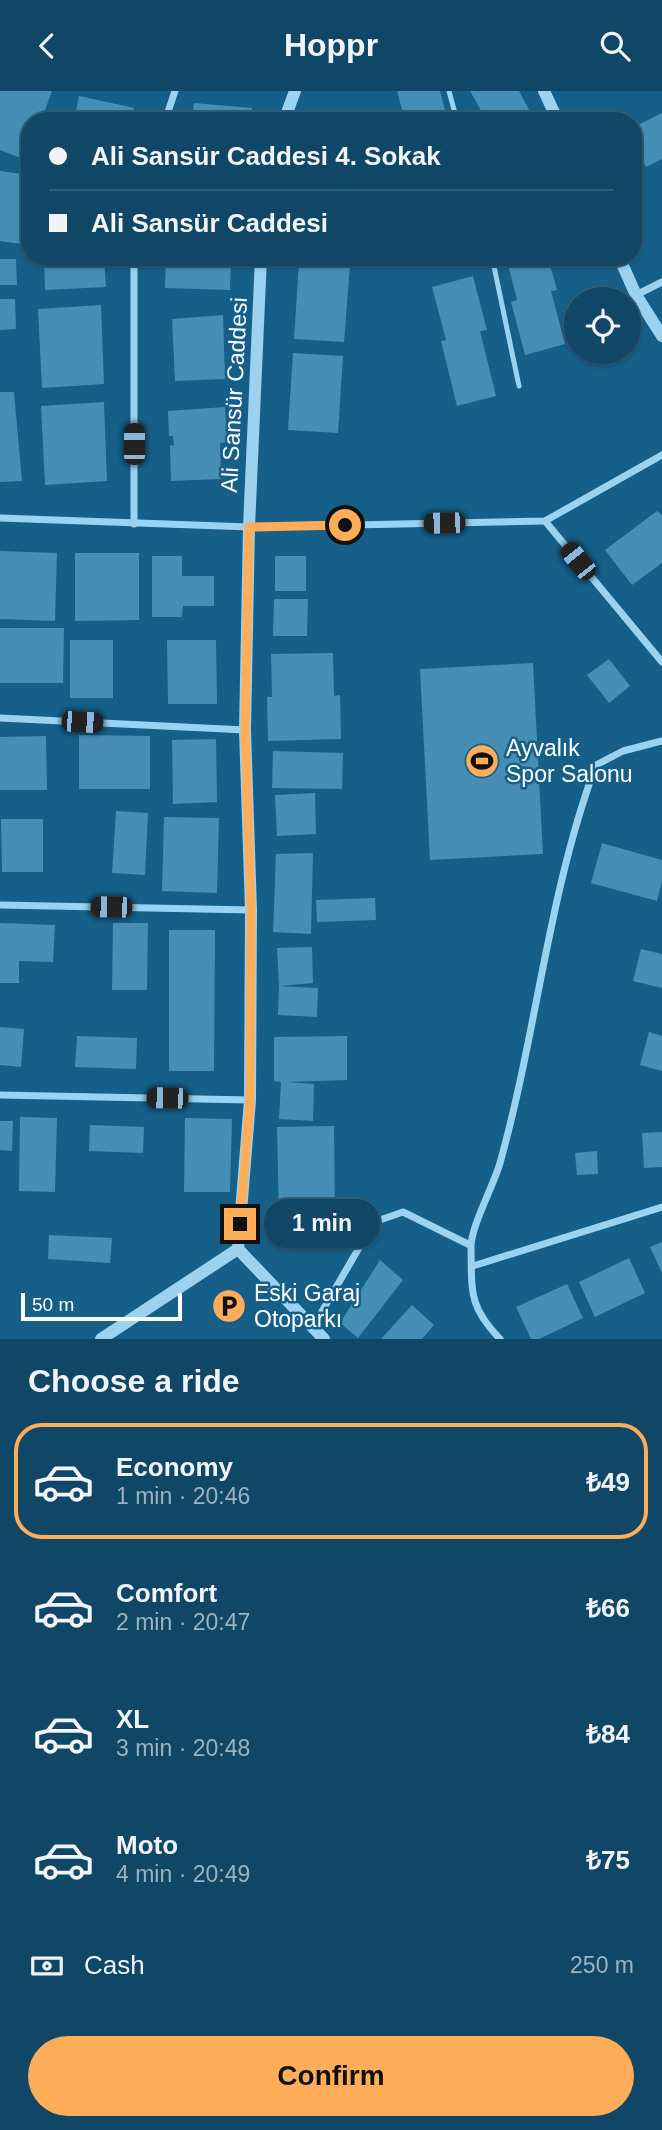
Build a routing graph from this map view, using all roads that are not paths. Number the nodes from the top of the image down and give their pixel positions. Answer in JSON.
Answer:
{"nodes":[{"id":1,"x":175,"y":91,"type":"edge"},
{"id":2,"x":295,"y":91,"type":"edge"},
{"id":3,"x":449,"y":91,"type":"edge"},
{"id":4,"x":544,"y":91,"type":"edge"},
{"id":5,"x":168,"y":112,"type":"edge"},
{"id":6,"x":287,"y":112,"type":"edge"},
{"id":7,"x":455,"y":112,"type":"edge"},
{"id":8,"x":554,"y":112,"type":"edge"},
{"id":9,"x":134,"y":266,"type":"edge"},
{"id":10,"x":261,"y":266,"type":"edge"},
{"id":11,"x":494,"y":266,"type":"edge"},
{"id":12,"x":623,"y":266,"type":"edge"},
{"id":13,"x":662,"y":282,"type":"edge"},
{"id":14,"x":632,"y":287,"type":"edge"},
{"id":15,"x":641,"y":292,"type":"edge"},
{"id":16,"x":641,"y":303,"type":"edge"},
{"id":17,"x":662,"y":336,"type":"edge"},
{"id":18,"x":519,"y":386,"type":"dead end"},
{"id":19,"x":662,"y":455,"type":"edge"},
{"id":20,"x":0,"y":518,"type":"edge"},
{"id":21,"x":545,"y":521,"type":"junction"},
{"id":22,"x":134,"y":524,"type":"junction"},
{"id":23,"x":249,"y":527,"type":"junction"},
{"id":24,"x":662,"y":663,"type":"edge"},
{"id":25,"x":0,"y":718,"type":"edge"},
{"id":26,"x":245,"y":730,"type":"junction"},
{"id":27,"x":662,"y":741,"type":"edge"},
{"id":28,"x":0,"y":905,"type":"edge"},
{"id":29,"x":251,"y":910,"type":"junction"},
{"id":30,"x":0,"y":1095,"type":"edge"},
{"id":31,"x":250,"y":1100,"type":"junction"},
{"id":32,"x":662,"y":1207,"type":"edge"},
{"id":33,"x":470,"y":1244,"type":"junction"},
{"id":34,"x":238,"y":1249,"type":"junction"},
{"id":35,"x":473,"y":1266,"type":"junction"},
{"id":36,"x":313,"y":1327,"type":"junction"},
{"id":37,"x":101,"y":1339,"type":"edge"},
{"id":38,"x":324,"y":1339,"type":"edge"},
{"id":39,"x":500,"y":1339,"type":"edge"}],
"edges":[{"from":1,"to":5,"type":"street"},
{"from":2,"to":6,"type":"street"},
{"from":3,"to":7,"type":"lane"},
{"from":4,"to":8,"type":"street"},
{"from":9,"to":22,"type":"street"},
{"from":10,"to":23,"type":"street","name":"Ali Sansür Caddesi"},
{"from":11,"to":18,"type":"lane"},
{"from":12,"to":14,"type":"street"},
{"from":13,"to":15,"type":"street"},
{"from":16,"to":17,"type":"street"},
{"from":19,"to":21,"type":"street"},
{"from":20,"to":22,"type":"street"},
{"from":21,"to":23,"type":"street"},
{"from":21,"to":24,"type":"street"},
{"from":22,"to":23,"type":"street"},
{"from":23,"to":26,"type":"street","name":"Ali Sansür Caddesi"},
{"from":25,"to":26,"type":"street"},
{"from":26,"to":29,"type":"street","name":"Ali Sansür Caddesi"},
{"from":27,"to":33,"type":"street"},
{"from":28,"to":29,"type":"street"},
{"from":29,"to":31,"type":"street","name":"Ali Sansür Caddesi"},
{"from":30,"to":31,"type":"street"},
{"from":31,"to":34,"type":"street","name":"Ali Sansür Caddesi"},
{"from":32,"to":35,"type":"street"},
{"from":33,"to":35,"type":"street"},
{"from":33,"to":36,"type":"street"},
{"from":34,"to":36,"type":"street"},
{"from":34,"to":37,"type":"street"},
{"from":35,"to":39,"type":"street"},
{"from":36,"to":38,"type":"street"}]}
